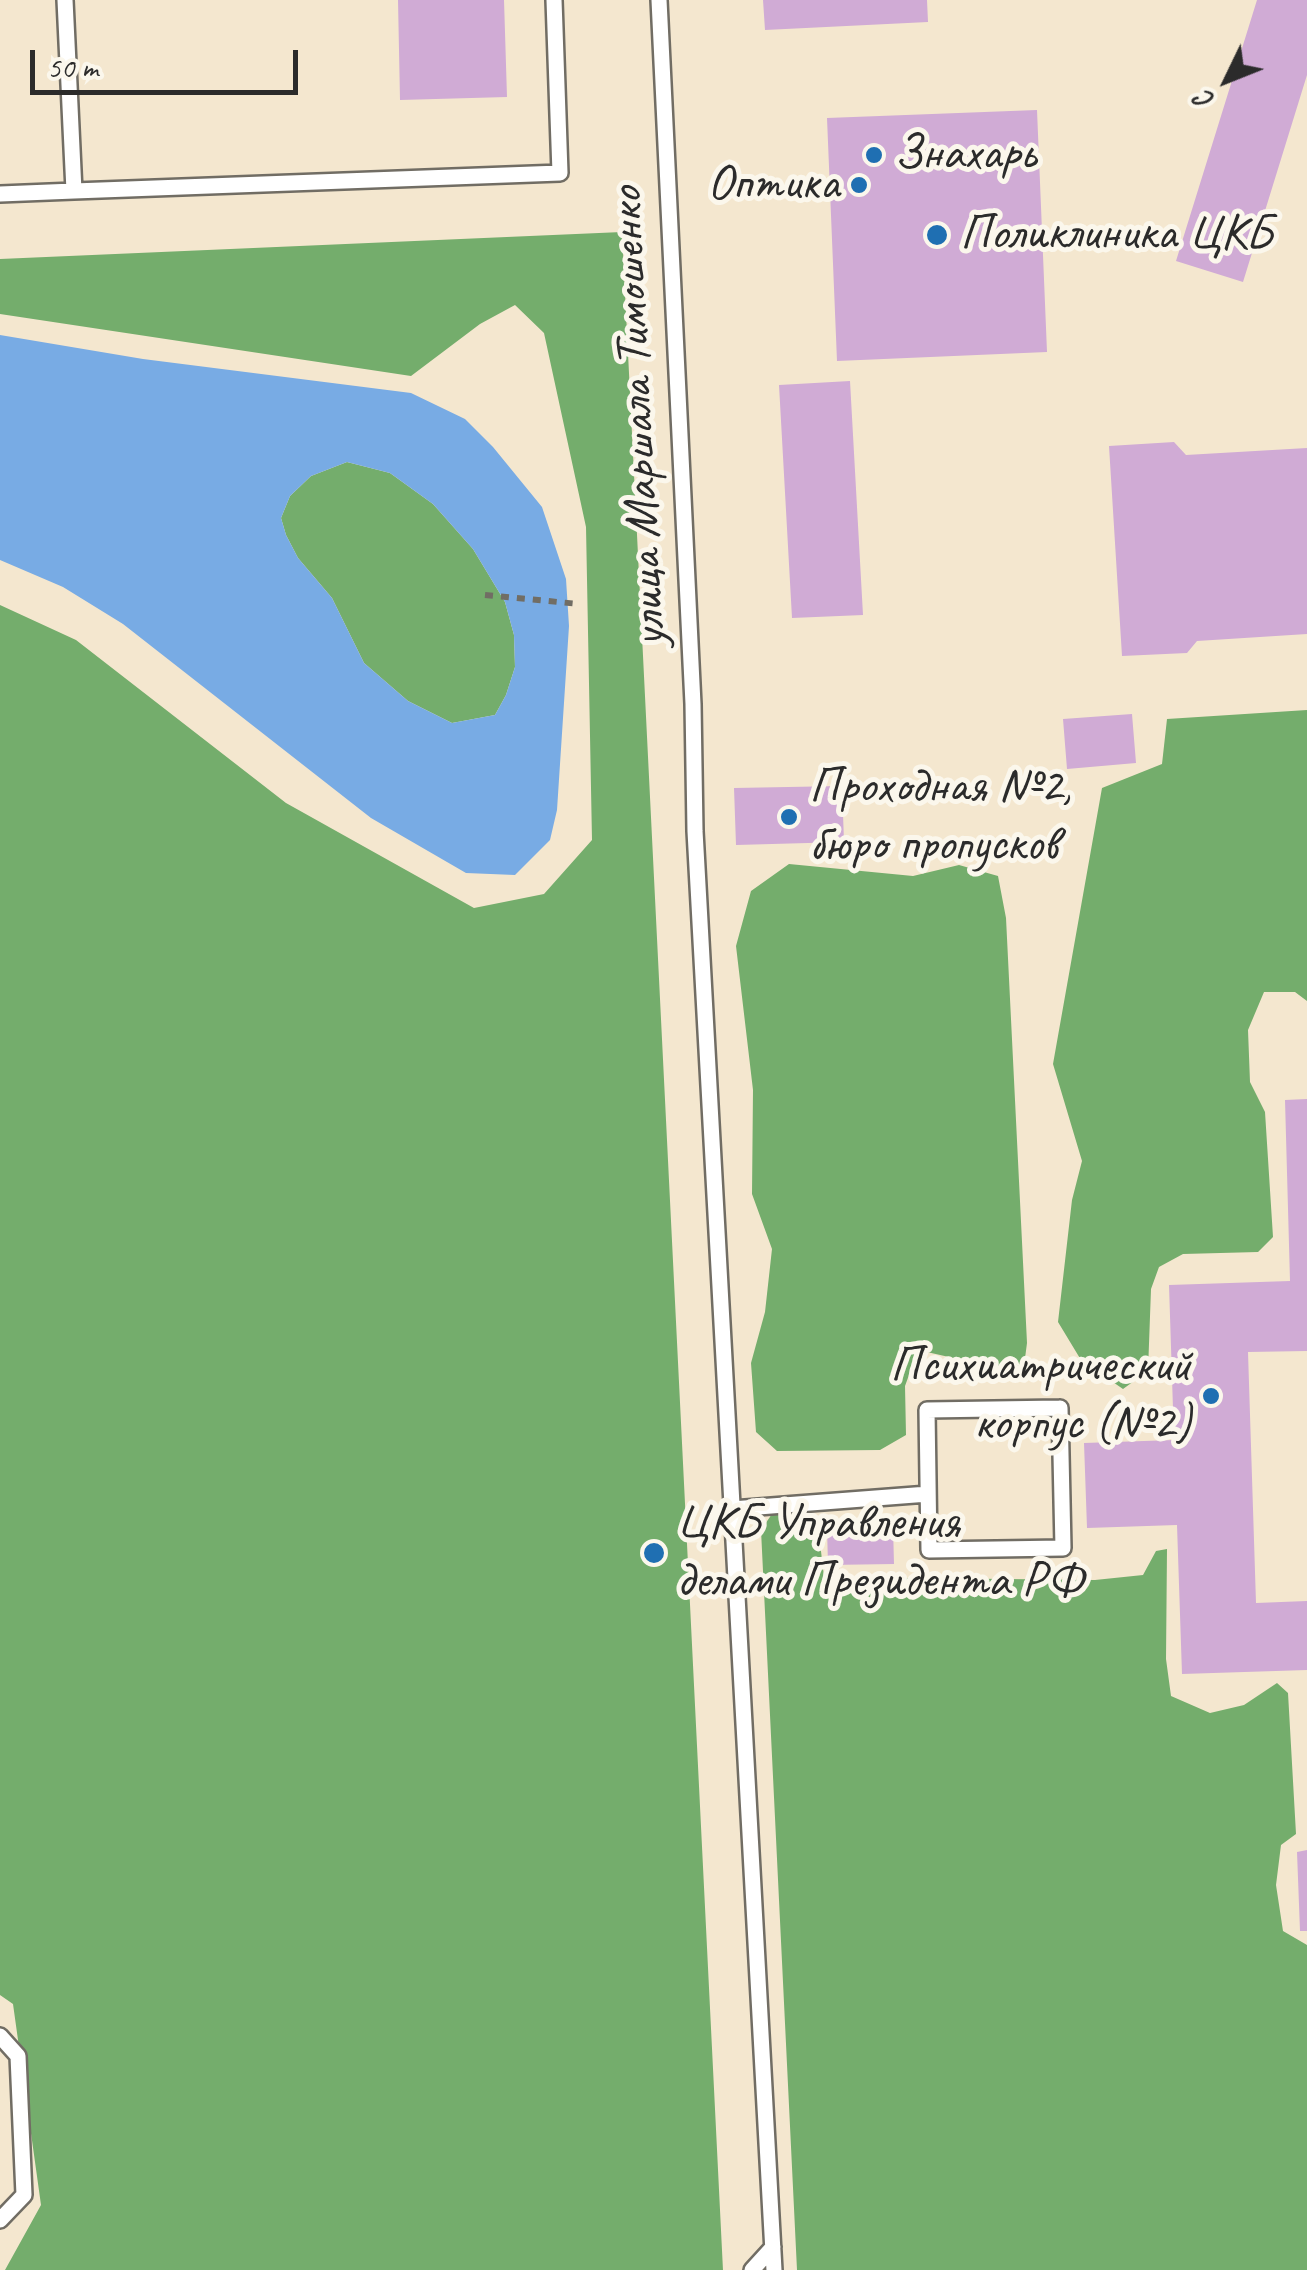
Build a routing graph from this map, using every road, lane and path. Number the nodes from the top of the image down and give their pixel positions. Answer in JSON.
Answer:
{"nodes":[{"id":1,"x":65,"y":0,"type":"edge"},
{"id":2,"x":554,"y":0,"type":"edge"},
{"id":3,"x":659,"y":0,"type":"edge"},
{"id":4,"x":74,"y":191,"type":"junction"},
{"id":5,"x":0,"y":194,"type":"edge"},
{"id":6,"x":485,"y":595,"type":"dead end"},
{"id":7,"x":579,"y":604,"type":"dead end"},
{"id":8,"x":928,"y":1494,"type":"junction"},
{"id":9,"x":732,"y":1508,"type":"junction"},
{"id":10,"x":0,"y":2036,"type":"edge"},
{"id":11,"x":0,"y":2220,"type":"edge"},
{"id":12,"x":772,"y":2247,"type":"junction"},
{"id":13,"x":752,"y":2270,"type":"edge"},
{"id":14,"x":774,"y":2270,"type":"edge"}],
"edges":[{"from":1,"to":4,"type":"lane"},
{"from":2,"to":4,"type":"lane"},
{"from":3,"to":9,"type":"lane","name":"улица Маршала Тимошенко"},
{"from":4,"to":5,"type":"lane"},
{"from":6,"to":7,"type":"path"},
{"from":8,"to":8,"type":"lane"},
{"from":8,"to":9,"type":"lane"},
{"from":9,"to":12,"type":"lane","name":"улица Маршала Тимошенко"},
{"from":10,"to":11,"type":"lane"},
{"from":12,"to":13,"type":"lane"},
{"from":12,"to":14,"type":"lane","name":"улица Маршала Тимошенко"}]}
